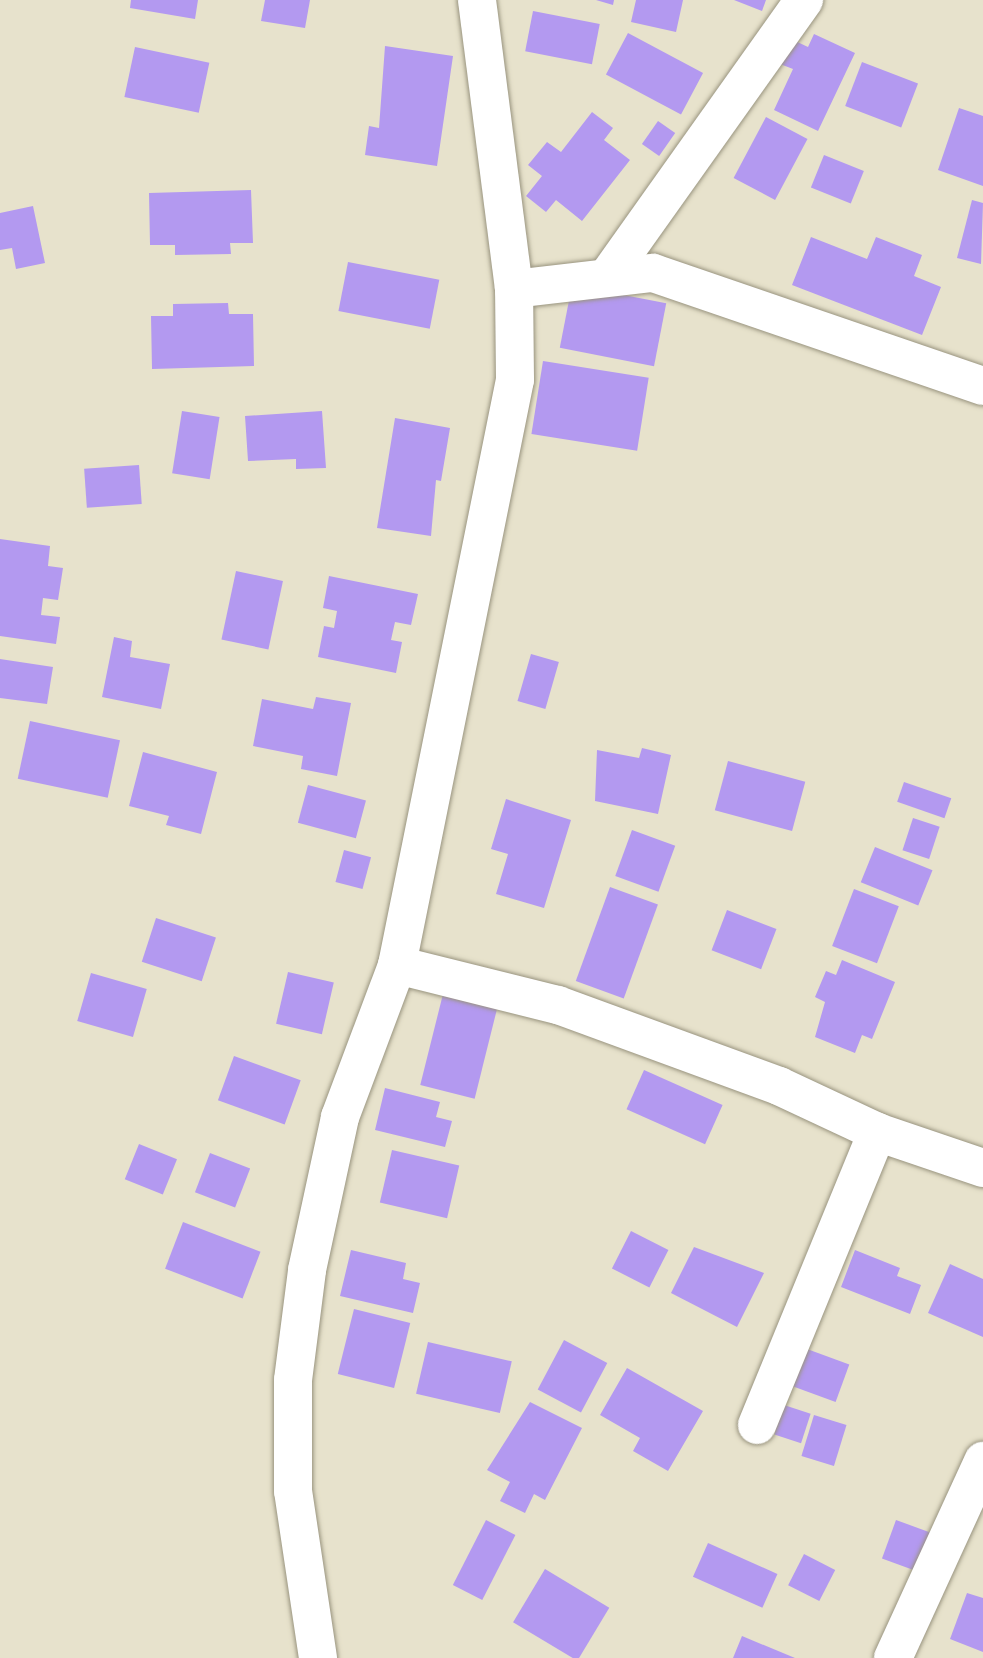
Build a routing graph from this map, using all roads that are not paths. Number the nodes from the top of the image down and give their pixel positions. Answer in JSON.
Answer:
{"nodes":[{"id":1,"x":477,"y":0,"type":"edge"},
{"id":2,"x":804,"y":0,"type":"edge"},
{"id":3,"x":610,"y":273,"type":"junction"},
{"id":4,"x":514,"y":289,"type":"junction"},
{"id":5,"x":983,"y":386,"type":"edge"},
{"id":6,"x":397,"y":965,"type":"junction"},
{"id":7,"x":877,"y":1132,"type":"junction"},
{"id":8,"x":983,"y":1168,"type":"edge"},
{"id":9,"x":757,"y":1425,"type":"dead end"},
{"id":10,"x":983,"y":1461,"type":"edge"},
{"id":11,"x":318,"y":1658,"type":"edge"},
{"id":12,"x":892,"y":1658,"type":"edge"}],
"edges":[{"from":1,"to":4,"type":"street"},
{"from":2,"to":3,"type":"street"},
{"from":3,"to":4,"type":"street"},
{"from":3,"to":5,"type":"street"},
{"from":4,"to":6,"type":"street"},
{"from":6,"to":7,"type":"street"},
{"from":6,"to":11,"type":"street"},
{"from":7,"to":8,"type":"street"},
{"from":7,"to":9,"type":"street"},
{"from":10,"to":12,"type":"street"}]}
